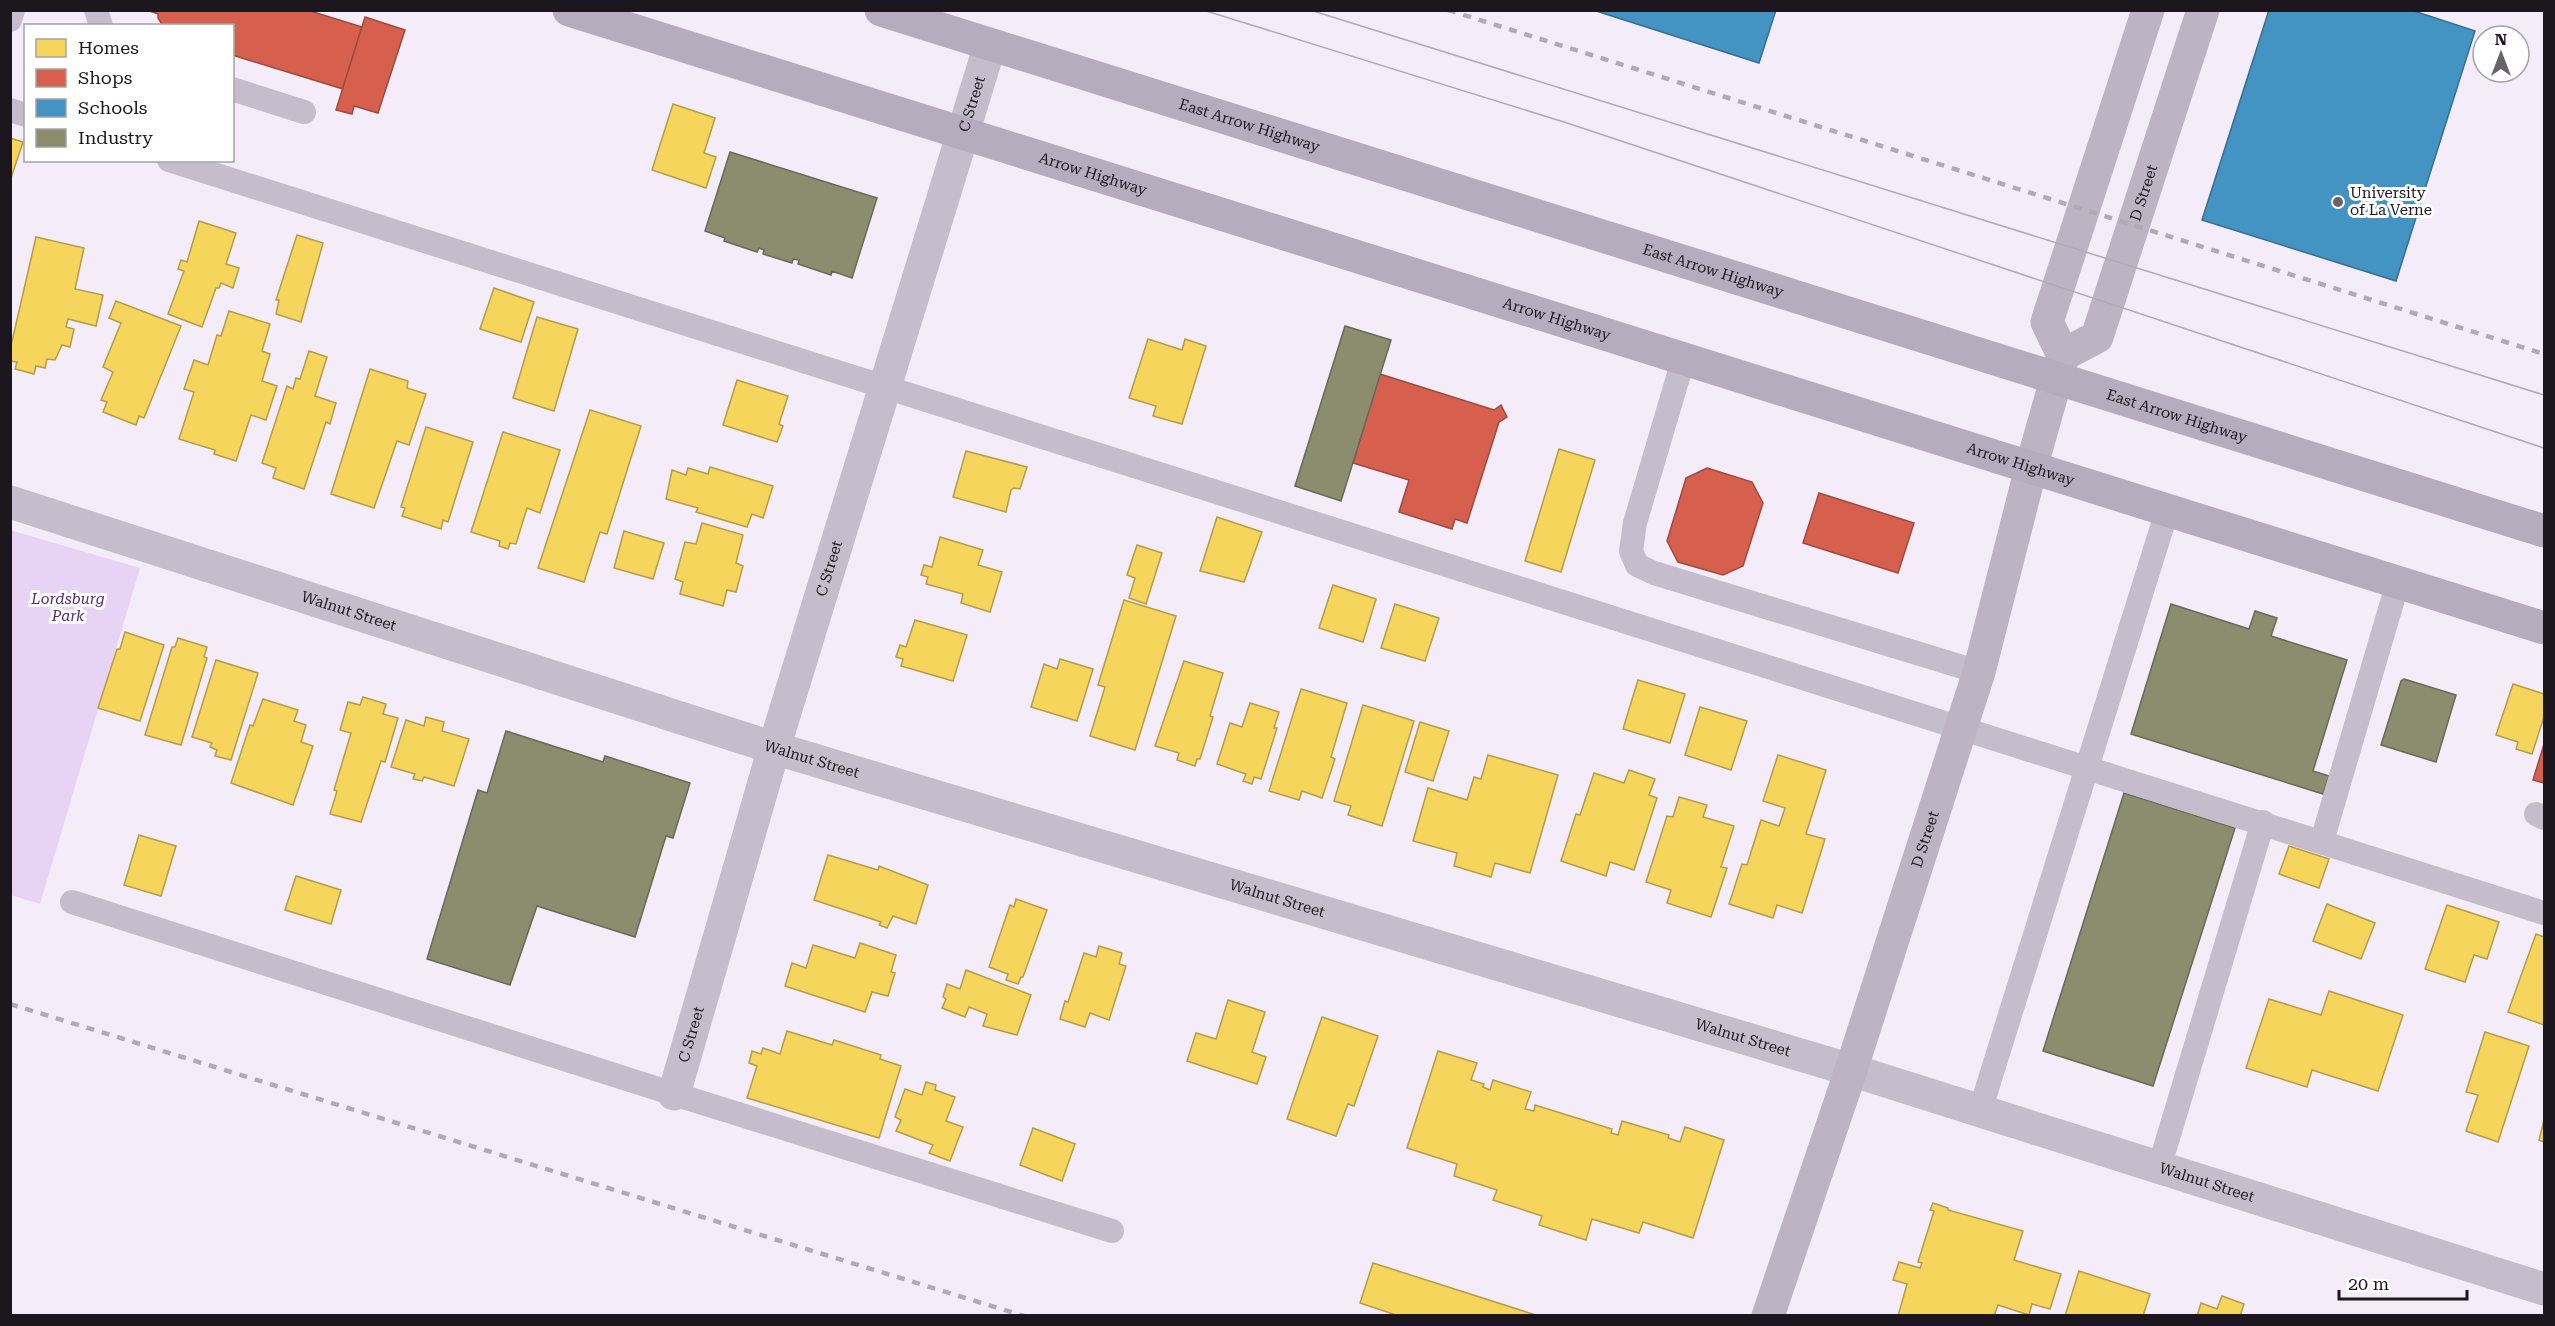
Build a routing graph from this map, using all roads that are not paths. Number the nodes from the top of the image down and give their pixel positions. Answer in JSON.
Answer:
{"nodes":[{"id":1,"x":14,"y":10,"type":"edge"},
{"id":2,"x":569,"y":10,"type":"edge"},
{"id":3,"x":881,"y":10,"type":"edge"},
{"id":4,"x":2148,"y":10,"type":"edge"},
{"id":5,"x":2203,"y":10,"type":"edge"},
{"id":6,"x":10,"y":20,"type":"edge"},
{"id":7,"x":990,"y":45,"type":"junction"},
{"id":8,"x":234,"y":90,"type":"edge"},
{"id":9,"x":304,"y":112,"type":"dead end"},
{"id":10,"x":963,"y":133,"type":"junction"},
{"id":11,"x":175,"y":162,"type":"edge"},
{"id":12,"x":1684,"y":357,"type":"junction"},
{"id":13,"x":2059,"y":367,"type":"junction"},
{"id":14,"x":885,"y":388,"type":"junction"},
{"id":15,"x":2031,"y":468,"type":"junction"},
{"id":16,"x":10,"y":502,"type":"edge"},
{"id":17,"x":2167,"y":511,"type":"junction"},
{"id":18,"x":2544,"y":531,"type":"edge"},
{"id":19,"x":2398,"y":582,"type":"junction"},
{"id":20,"x":2544,"y":628,"type":"edge"},
{"id":21,"x":1979,"y":672,"type":"junction"},
{"id":22,"x":1962,"y":726,"type":"junction"},
{"id":23,"x":774,"y":748,"type":"junction"},
{"id":24,"x":2086,"y":766,"type":"junction"},
{"id":25,"x":2263,"y":822,"type":"junction"},
{"id":26,"x":2322,"y":841,"type":"junction"},
{"id":27,"x":72,"y":902,"type":"dead end"},
{"id":28,"x":2544,"y":913,"type":"edge"},
{"id":29,"x":1851,"y":1071,"type":"junction"},
{"id":30,"x":674,"y":1095,"type":"junction"},
{"id":31,"x":1980,"y":1111,"type":"junction"},
{"id":32,"x":2159,"y":1168,"type":"junction"},
{"id":33,"x":1112,"y":1231,"type":"dead end"},
{"id":34,"x":2544,"y":1289,"type":"edge"},
{"id":35,"x":1768,"y":1316,"type":"edge"}],
"edges":[{"from":1,"to":6,"type":"lane"},
{"from":2,"to":10,"type":"main road","name":"Arrow Highway"},
{"from":3,"to":7,"type":"main road","name":"East Arrow Highway"},
{"from":4,"to":13,"type":"street"},
{"from":5,"to":13,"type":"street","name":"D Street"},
{"from":7,"to":10,"type":"street","name":"C Street"},
{"from":7,"to":13,"type":"main road","name":"East Arrow Highway"},
{"from":8,"to":9,"type":"lane"},
{"from":10,"to":12,"type":"main road","name":"Arrow Highway"},
{"from":10,"to":14,"type":"street","name":"C Street"},
{"from":11,"to":14,"type":"lane"},
{"from":12,"to":15,"type":"main road","name":"Arrow Highway"},
{"from":12,"to":21,"type":"lane"},
{"from":13,"to":15,"type":"street","name":"D Street"},
{"from":13,"to":18,"type":"main road","name":"East Arrow Highway"},
{"from":14,"to":22,"type":"lane"},
{"from":14,"to":23,"type":"street","name":"C Street"},
{"from":15,"to":17,"type":"main road","name":"Arrow Highway"},
{"from":15,"to":21,"type":"street","name":"D Street"},
{"from":16,"to":23,"type":"street","name":"Walnut Street"},
{"from":17,"to":19,"type":"main road","name":"Arrow Highway"},
{"from":17,"to":24,"type":"lane"},
{"from":19,"to":20,"type":"main road","name":"Arrow Highway"},
{"from":19,"to":26,"type":"lane"},
{"from":21,"to":22,"type":"street","name":"D Street"},
{"from":22,"to":24,"type":"lane"},
{"from":22,"to":29,"type":"street","name":"D Street"},
{"from":23,"to":29,"type":"street","name":"Walnut Street"},
{"from":23,"to":30,"type":"street","name":"C Street"},
{"from":24,"to":25,"type":"lane"},
{"from":24,"to":31,"type":"lane"},
{"from":25,"to":26,"type":"lane"},
{"from":25,"to":32,"type":"lane"},
{"from":26,"to":28,"type":"lane"},
{"from":27,"to":30,"type":"lane"},
{"from":29,"to":31,"type":"street","name":"Walnut Street"},
{"from":29,"to":35,"type":"street","name":"D Street"},
{"from":30,"to":33,"type":"lane"},
{"from":31,"to":32,"type":"street","name":"Walnut Street"},
{"from":32,"to":34,"type":"street","name":"Walnut Street"}]}
